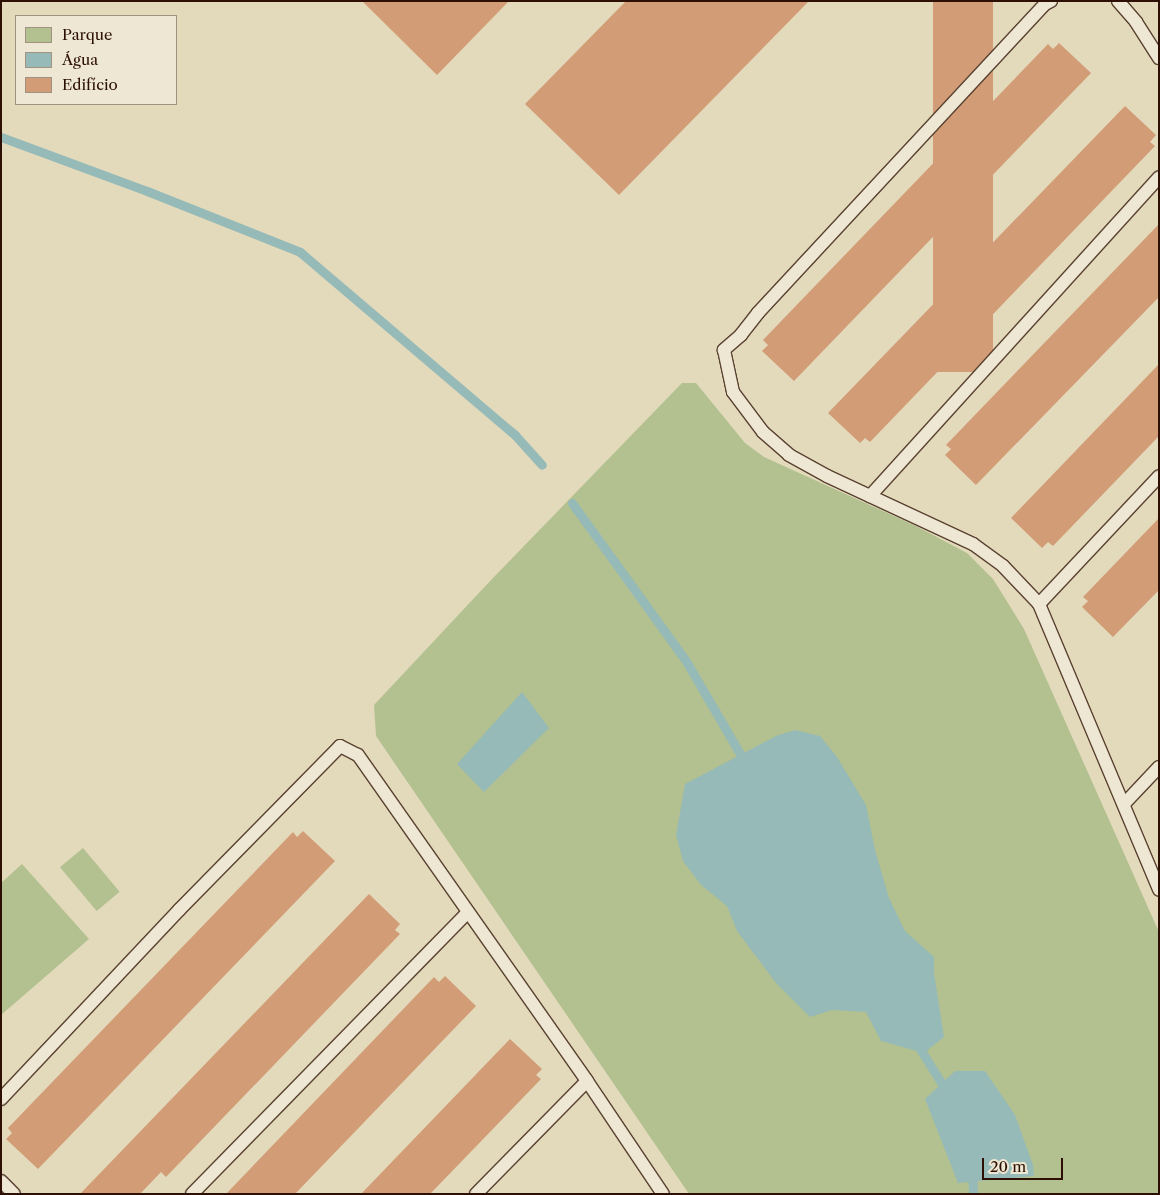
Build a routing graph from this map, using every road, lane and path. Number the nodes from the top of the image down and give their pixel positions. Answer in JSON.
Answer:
{"nodes":[{"id":1,"x":1051,"y":1,"type":"edge"},
{"id":2,"x":1118,"y":1,"type":"edge"},
{"id":3,"x":1159,"y":58,"type":"edge"},
{"id":4,"x":1159,"y":177,"type":"edge"},
{"id":5,"x":1159,"y":476,"type":"edge"},
{"id":6,"x":870,"y":496,"type":"junction"},
{"id":7,"x":1038,"y":604,"type":"junction"},
{"id":8,"x":1159,"y":768,"type":"edge"},
{"id":9,"x":1124,"y":804,"type":"junction"},
{"id":10,"x":1159,"y":890,"type":"edge"},
{"id":11,"x":467,"y":914,"type":"junction"},
{"id":12,"x":587,"y":1081,"type":"junction"},
{"id":13,"x":1,"y":1099,"type":"edge"},
{"id":14,"x":1,"y":1181,"type":"edge"},
{"id":15,"x":14,"y":1194,"type":"edge"},
{"id":16,"x":192,"y":1194,"type":"edge"},
{"id":17,"x":476,"y":1194,"type":"edge"},
{"id":18,"x":662,"y":1194,"type":"edge"}],
"edges":[{"from":1,"to":6,"type":"lane"},
{"from":2,"to":3,"type":"lane"},
{"from":4,"to":6,"type":"lane"},
{"from":5,"to":7,"type":"lane"},
{"from":6,"to":7,"type":"lane"},
{"from":7,"to":9,"type":"lane"},
{"from":8,"to":9,"type":"lane"},
{"from":9,"to":10,"type":"lane"},
{"from":11,"to":12,"type":"lane"},
{"from":11,"to":13,"type":"lane"},
{"from":11,"to":16,"type":"lane"},
{"from":12,"to":17,"type":"lane"},
{"from":12,"to":18,"type":"lane"},
{"from":14,"to":15,"type":"lane"}]}
